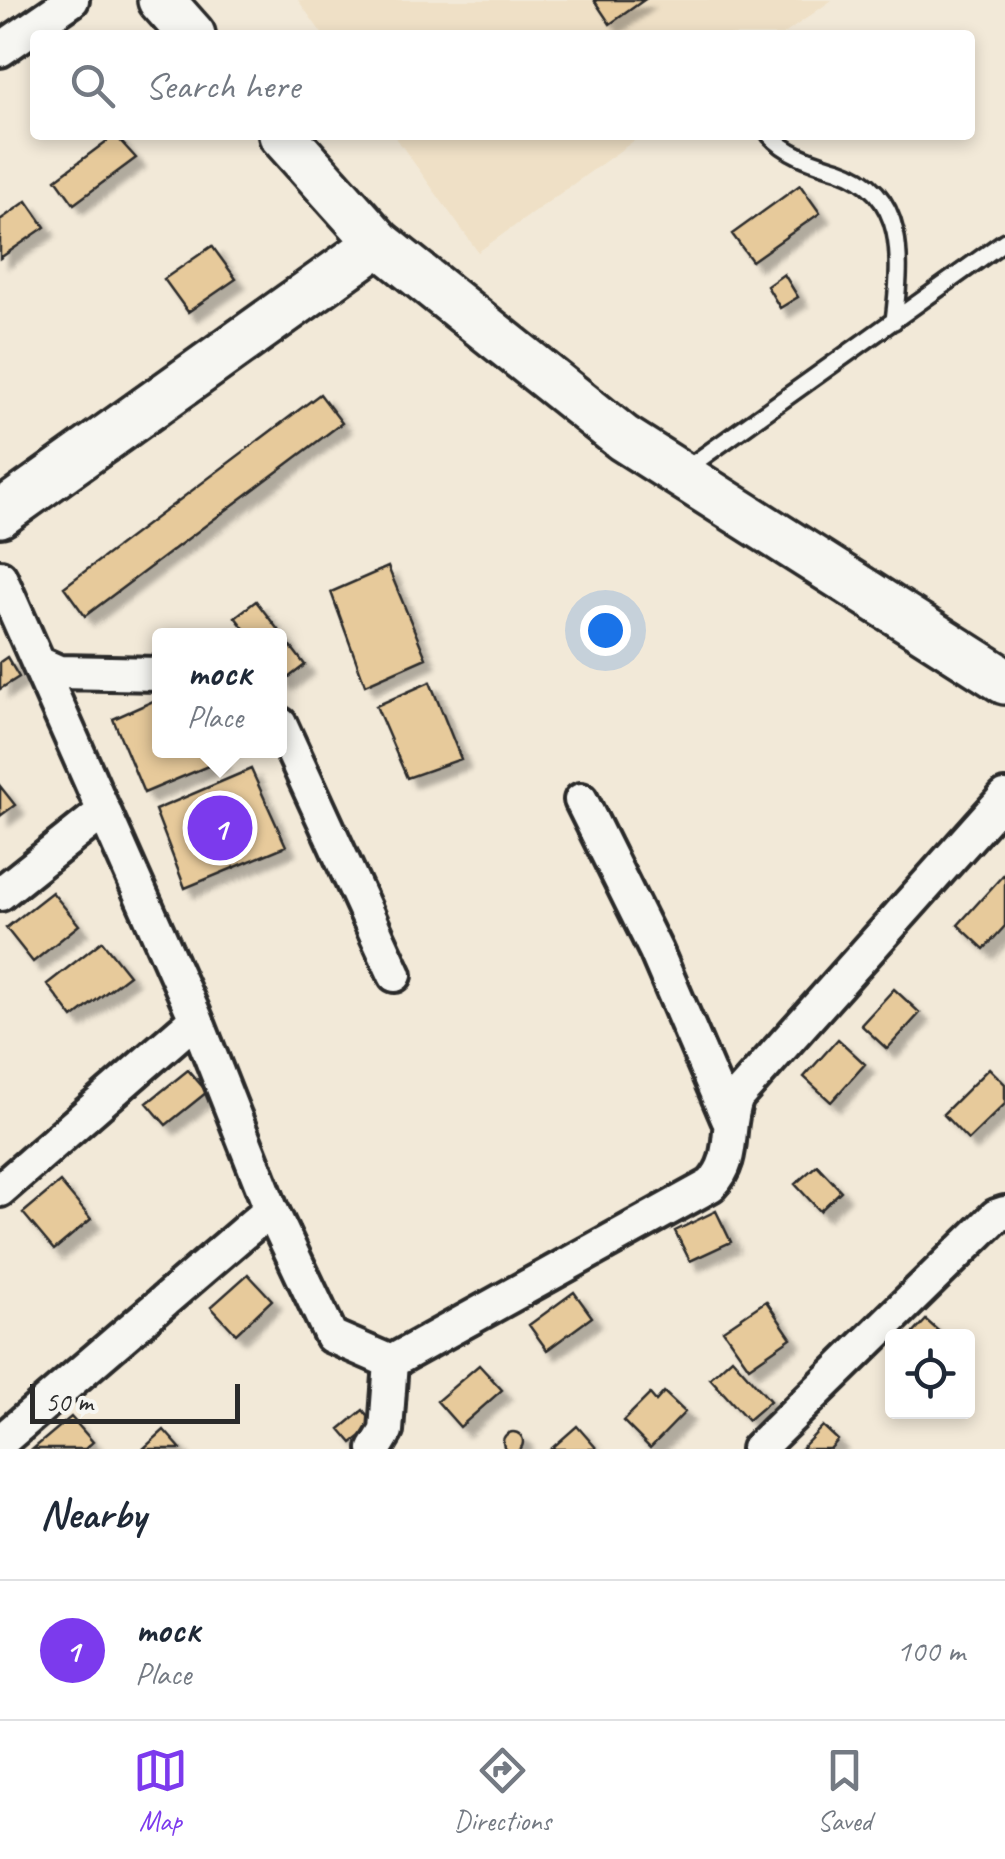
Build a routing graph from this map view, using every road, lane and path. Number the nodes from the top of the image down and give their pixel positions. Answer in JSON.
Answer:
{"nodes":[{"id":1,"x":72,"y":0,"type":"edge"},
{"id":2,"x":160,"y":0,"type":"edge"},
{"id":3,"x":187,"y":30,"type":"edge"},
{"id":4,"x":0,"y":50,"type":"edge"},
{"id":5,"x":286,"y":140,"type":"edge"},
{"id":6,"x":777,"y":140,"type":"edge"},
{"id":7,"x":1005,"y":241,"type":"edge"},
{"id":8,"x":378,"y":243,"type":"junction"},
{"id":9,"x":894,"y":321,"type":"junction"},
{"id":10,"x":680,"y":474,"type":"junction"},
{"id":11,"x":0,"y":514,"type":"edge"},
{"id":12,"x":0,"y":577,"type":"edge"},
{"id":13,"x":41,"y":664,"type":"junction"},
{"id":14,"x":152,"y":674,"type":"edge"},
{"id":15,"x":1005,"y":682,"type":"edge"},
{"id":16,"x":287,"y":739,"type":"edge"},
{"id":17,"x":1005,"y":796,"type":"edge"},
{"id":18,"x":581,"y":800,"type":"dead end"},
{"id":19,"x":104,"y":812,"type":"junction"},
{"id":20,"x":0,"y":894,"type":"edge"},
{"id":21,"x":395,"y":975,"type":"dead end"},
{"id":22,"x":196,"y":1020,"type":"junction"},
{"id":23,"x":728,"y":1119,"type":"junction"},
{"id":24,"x":0,"y":1190,"type":"edge"},
{"id":25,"x":271,"y":1209,"type":"junction"},
{"id":26,"x":1005,"y":1213,"type":"edge"},
{"id":27,"x":392,"y":1362,"type":"junction"},
{"id":28,"x":0,"y":1442,"type":"edge"},
{"id":29,"x":376,"y":1449,"type":"edge"},
{"id":30,"x":758,"y":1449,"type":"edge"}],
"edges":[{"from":1,"to":4,"type":"street"},
{"from":2,"to":3,"type":"main road"},
{"from":5,"to":8,"type":"main road"},
{"from":6,"to":9,"type":"lane"},
{"from":7,"to":9,"type":"lane"},
{"from":8,"to":10,"type":"main road"},
{"from":8,"to":11,"type":"main road"},
{"from":9,"to":10,"type":"lane"},
{"from":10,"to":15,"type":"main road"},
{"from":12,"to":13,"type":"street"},
{"from":13,"to":14,"type":"street"},
{"from":13,"to":19,"type":"street"},
{"from":16,"to":21,"type":"street"},
{"from":17,"to":23,"type":"street"},
{"from":18,"to":23,"type":"street"},
{"from":19,"to":20,"type":"street"},
{"from":19,"to":22,"type":"street"},
{"from":22,"to":24,"type":"street"},
{"from":22,"to":25,"type":"street"},
{"from":23,"to":27,"type":"street"},
{"from":25,"to":27,"type":"street"},
{"from":25,"to":28,"type":"street"},
{"from":26,"to":30,"type":"street"},
{"from":27,"to":29,"type":"street"}]}
